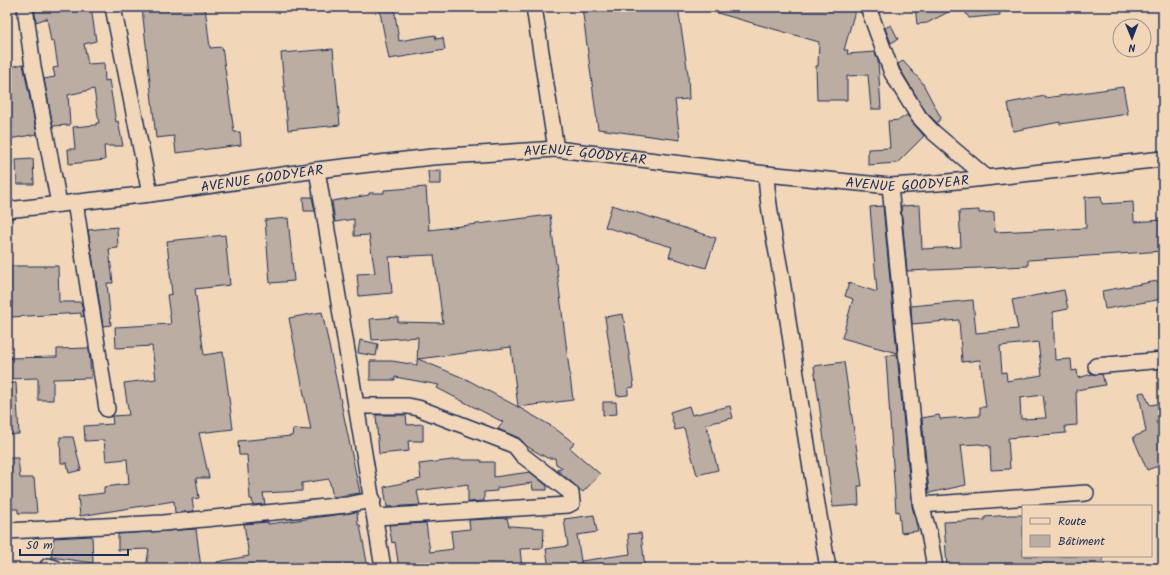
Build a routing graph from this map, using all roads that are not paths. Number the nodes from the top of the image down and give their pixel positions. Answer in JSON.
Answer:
{"nodes":[{"id":1,"x":25,"y":7,"type":"edge"},
{"id":2,"x":114,"y":7,"type":"edge"},
{"id":3,"x":534,"y":7,"type":"edge"},
{"id":4,"x":868,"y":7,"type":"edge"},
{"id":5,"x":556,"y":149,"type":"junction"},
{"id":6,"x":1163,"y":159,"type":"edge"},
{"id":7,"x":317,"y":170,"type":"junction"},
{"id":8,"x":766,"y":174,"type":"junction"},
{"id":9,"x":986,"y":177,"type":"junction"},
{"id":10,"x":890,"y":186,"type":"junction"},
{"id":11,"x":150,"y":194,"type":"junction"},
{"id":12,"x":75,"y":202,"type":"junction"},
{"id":13,"x":59,"y":204,"type":"junction"},
{"id":14,"x":7,"y":210,"type":"edge"},
{"id":15,"x":1163,"y":360,"type":"edge"},
{"id":16,"x":1096,"y":366,"type":"dead end"},
{"id":17,"x":356,"y":406,"type":"junction"},
{"id":18,"x":107,"y":409,"type":"dead end"},
{"id":19,"x":1086,"y":493,"type":"dead end"},
{"id":20,"x":373,"y":500,"type":"junction"},
{"id":21,"x":921,"y":505,"type":"junction"},
{"id":22,"x":376,"y":516,"type":"junction"},
{"id":23,"x":7,"y":531,"type":"edge"},
{"id":24,"x":383,"y":568,"type":"edge"},
{"id":25,"x":828,"y":568,"type":"edge"},
{"id":26,"x":936,"y":568,"type":"edge"}],
"edges":[{"from":1,"to":13,"type":"street"},
{"from":2,"to":11,"type":"street"},
{"from":3,"to":5,"type":"street"},
{"from":4,"to":9,"type":"street"},
{"from":5,"to":7,"type":"street","name":"AVENUE GOODYEAR"},
{"from":5,"to":8,"type":"street","name":"AVENUE GOODYEAR"},
{"from":6,"to":9,"type":"street","name":"AVENUE GOODYEAR"},
{"from":7,"to":11,"type":"street","name":"AVENUE GOODYEAR"},
{"from":7,"to":17,"type":"street"},
{"from":8,"to":10,"type":"street","name":"AVENUE GOODYEAR"},
{"from":8,"to":25,"type":"street"},
{"from":9,"to":10,"type":"street","name":"AVENUE GOODYEAR"},
{"from":10,"to":21,"type":"street"},
{"from":11,"to":12,"type":"street","name":"AVENUE GOODYEAR"},
{"from":12,"to":13,"type":"street","name":"AVENUE GOODYEAR"},
{"from":12,"to":18,"type":"street"},
{"from":13,"to":14,"type":"street","name":"AVENUE GOODYEAR"},
{"from":15,"to":16,"type":"street"},
{"from":17,"to":20,"type":"street"},
{"from":17,"to":22,"type":"street"},
{"from":19,"to":21,"type":"street"},
{"from":20,"to":22,"type":"street"},
{"from":20,"to":23,"type":"street"},
{"from":21,"to":26,"type":"street"},
{"from":22,"to":24,"type":"street"}]}
